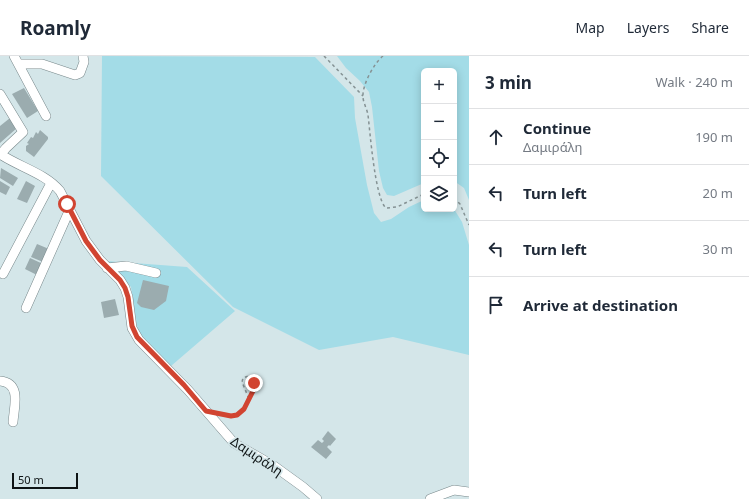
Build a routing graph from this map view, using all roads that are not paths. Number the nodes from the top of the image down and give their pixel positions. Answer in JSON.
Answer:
{"nodes":[{"id":1,"x":83,"y":56,"type":"edge"},
{"id":2,"x":16,"y":60,"type":"edge"},
{"id":3,"x":0,"y":94,"type":"edge"},
{"id":4,"x":46,"y":116,"type":"dead end"},
{"id":5,"x":0,"y":154,"type":"edge"},
{"id":6,"x":51,"y":183,"type":"junction"},
{"id":7,"x":70,"y":209,"type":"junction"},
{"id":8,"x":107,"y":268,"type":"junction"},
{"id":9,"x":3,"y":274,"type":"dead end"},
{"id":10,"x":156,"y":274,"type":"dead end"},
{"id":11,"x":26,"y":308,"type":"dead end"},
{"id":12,"x":0,"y":381,"type":"edge"},
{"id":13,"x":13,"y":422,"type":"dead end"},
{"id":14,"x":469,"y":492,"type":"edge"},
{"id":15,"x":317,"y":499,"type":"edge"},
{"id":16,"x":430,"y":499,"type":"edge"}],
"edges":[{"from":1,"to":2,"type":"street"},
{"from":2,"to":4,"type":"street"},
{"from":3,"to":5,"type":"street"},
{"from":5,"to":6,"type":"street","name":"Δαμιράλη"},
{"from":6,"to":7,"type":"street","name":"Δαμιράλη"},
{"from":6,"to":9,"type":"street"},
{"from":7,"to":8,"type":"street","name":"Δαμιράλη"},
{"from":7,"to":11,"type":"street"},
{"from":8,"to":10,"type":"street"},
{"from":8,"to":15,"type":"street","name":"Δαμιράλη"},
{"from":12,"to":13,"type":"street"},
{"from":14,"to":16,"type":"street"}]}
